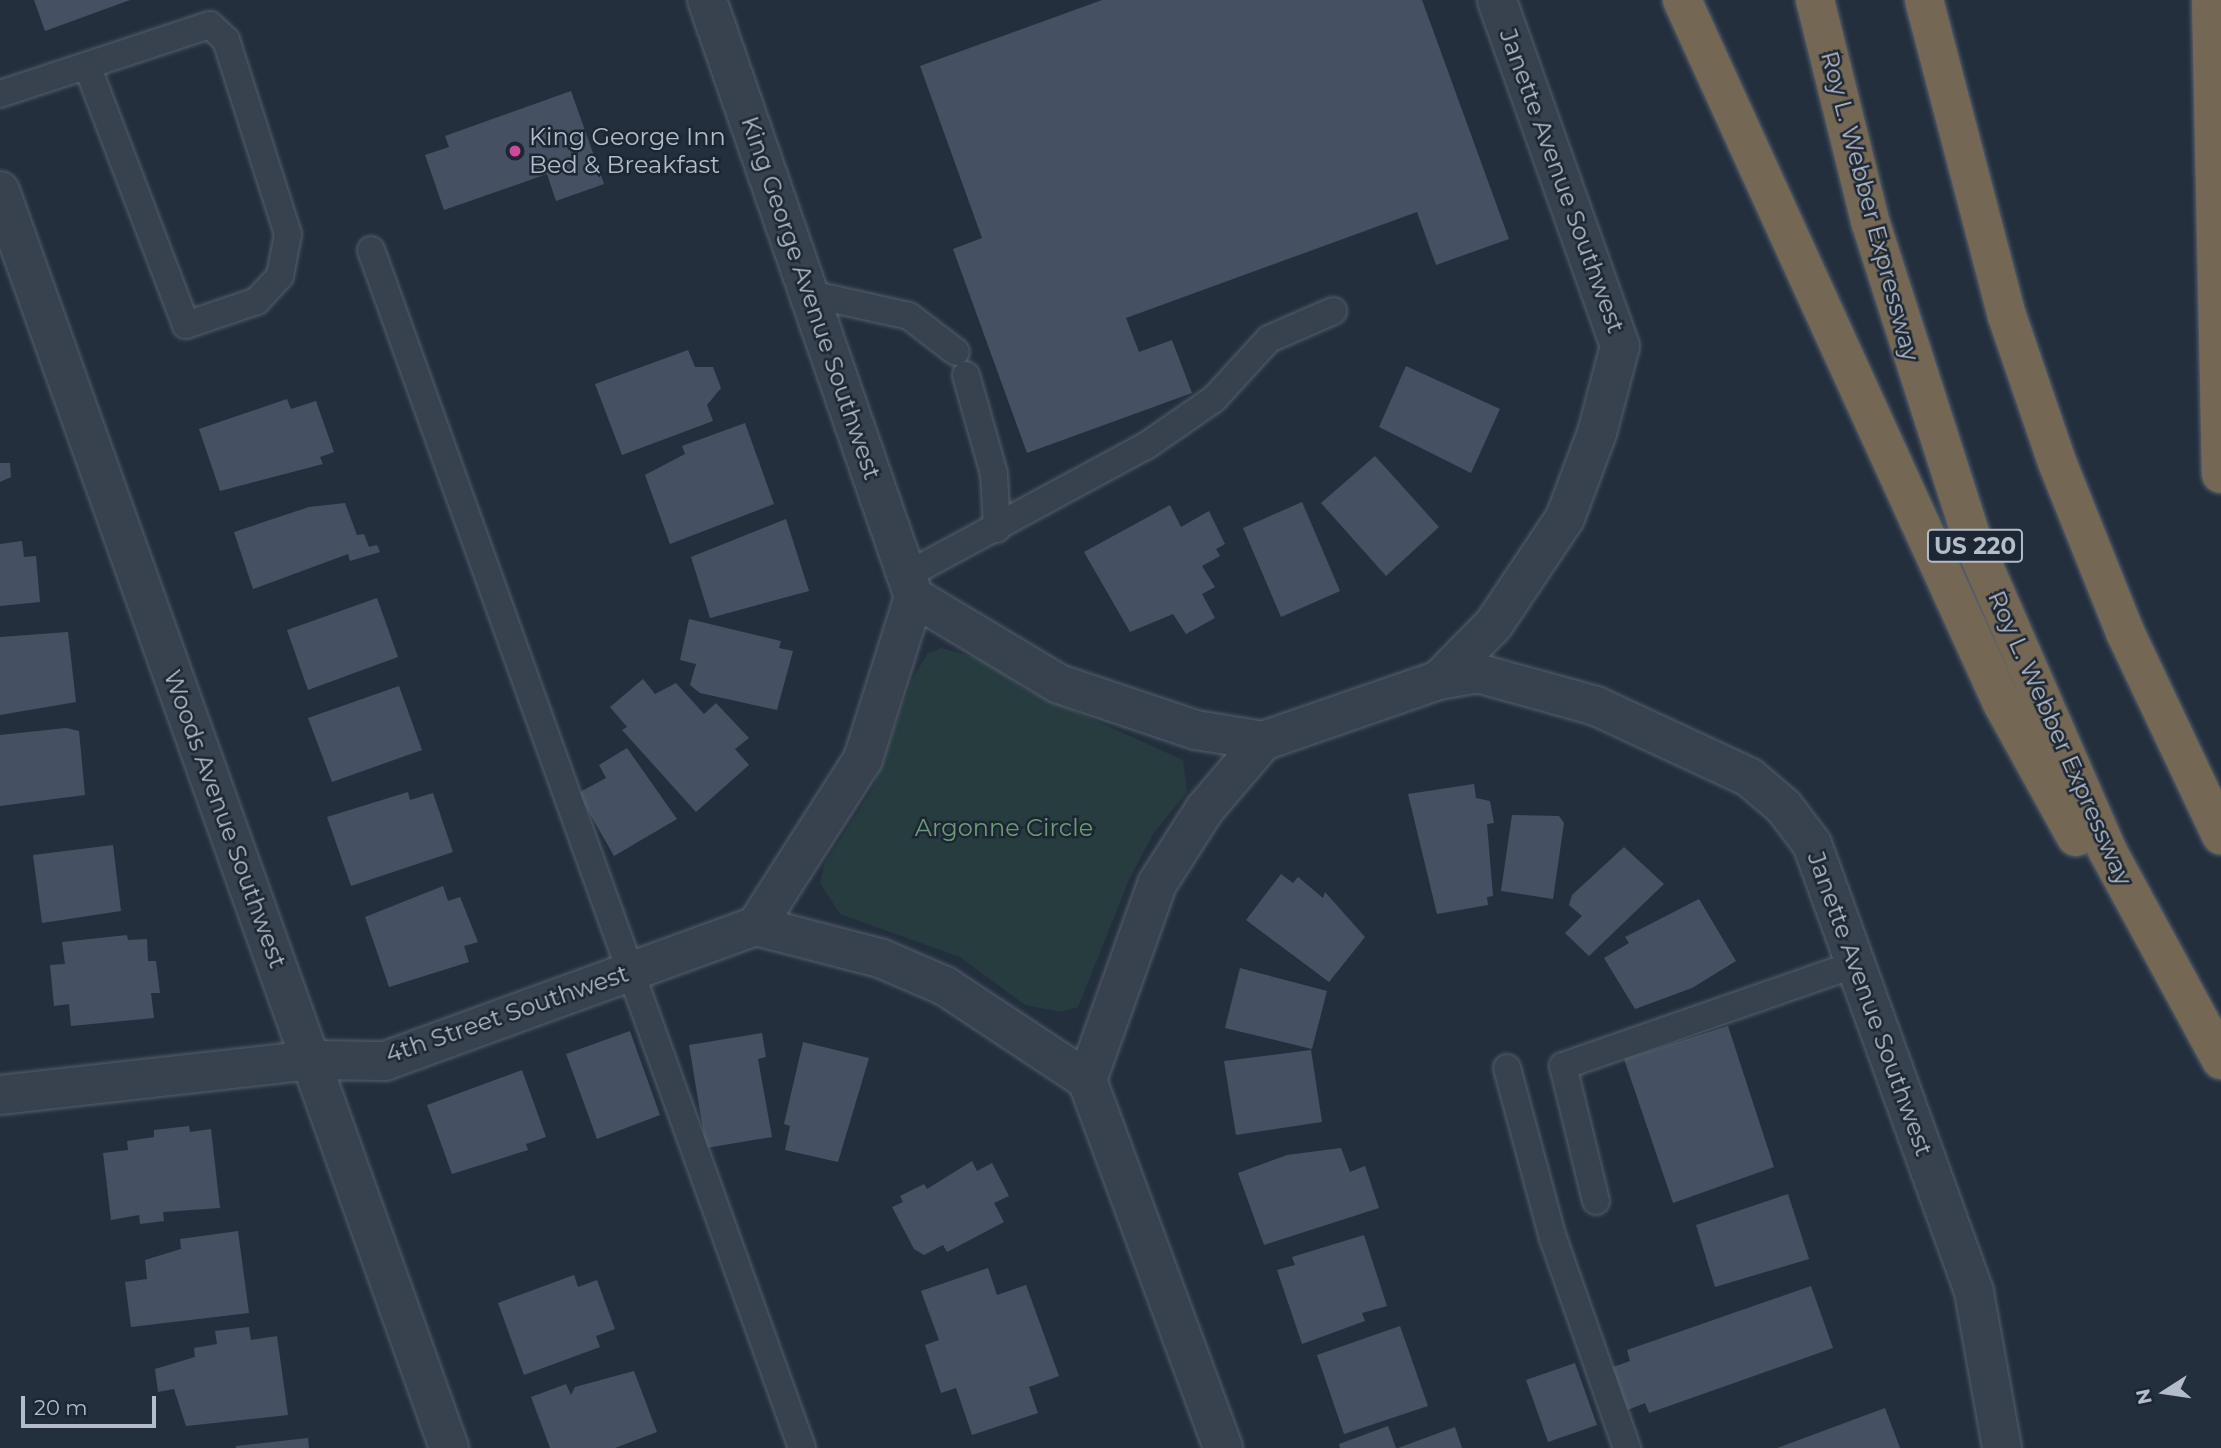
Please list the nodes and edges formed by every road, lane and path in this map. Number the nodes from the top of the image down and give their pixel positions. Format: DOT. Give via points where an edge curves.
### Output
graph roads {
  1 [pos="707,0"];
  2 [pos="1497,0"];
  3 [pos="1682,0"];
  4 [pos="1815,0"];
  5 [pos="1924,0"];
  6 [pos="2211,0"];
  7 [pos="87,66"];
  8 [pos="0,94"];
  9 [pos="0,191"];
  10 [pos="371,250"];
  11 [pos="810,294"];
  12 [pos="1333,311"];
  13 [pos="2221,474"];
  14 [pos="997,529"];
  15 [pos="911,586"];
  16 [pos="1439,680"];
  17 [pos="1263,741"];
  18 [pos="2221,835"];
  19 [pos="756,926"];
  20 [pos="1856,964"];
  21 [pos="632,970"];
  22 [pos="2185,1000"];
  23 [pos="2221,1059"];
  24 [pos="311,1060"];
  25 [pos="1507,1068"];
  26 [pos="1087,1080"];
  27 [pos="0,1095"];
  28 [pos="1595,1201"];
  29 [pos="449,1448"];
  30 [pos="802,1448"];
  31 [pos="1223,1448"];
  32 [pos="1627,1448"];
  33 [pos="2003,1448"];
  1 -- 11 [label="street, King George Avenue Southwest"];
  2 -- 16 [label="street, Janette Avenue Southwest" via="1620,346 1597,433 1565,518 1494,624"];
  3 -- 22 [label="highway" via="2002,703 2075,836"];
  4 -- 22 [label="highway, Roy L. Webber Expressway / US 220" via="1870,221 1972,539 2107,850"];
  5 -- 18 [label="highway" via="2007,316 2057,462 2125,632"];
  6 -- 13 [label="highway"];
  7 -- 7 [label="lane" via="209,25 226,40 288,234 280,276 257,301 186,325"];
  7 -- 8 [label="lane"];
  9 -- 24 [label="street, Woods Avenue Southwest"];
  10 -- 21 [label="lane"];
  11 -- 14 [label="lane" via="909,316 961,364 994,474"];
  11 -- 15 [label="street, King George Avenue Southwest"];
  12 -- 14 [label="lane" via="1269,339 1214,399 1146,446"];
  14 -- 15 [label="lane"];
  15 -- 17 [label="street" via="1059,684 1103,703"];
  15 -- 19 [label="street" via="863,759"];
  16 -- 17 [label="street"];
  16 -- 20 [label="street, Janette Avenue Southwest" via="1507,677 1597,706 1749,777 1784,807 1812,844"];
  17 -- 26 [label="street" via="1205,809 1157,884"];
  19 -- 21 [label="street, 4th Street Southwest"];
  19 -- 26 [label="street" via="880,958 945,986"];
  20 -- 28 [label="lane" via="1563,1066"];
  20 -- 33 [label="street, Janette Avenue Southwest" via="1974,1292"];
  21 -- 24 [label="street, 4th Street Southwest" via="386,1061"];
  21 -- 30 [label="lane"];
  22 -- 23 [label="highway, Roy L. Webber Expressway / US 220"];
  24 -- 27 [label="street, 4th Street Southwest"];
  24 -- 29 [label="street, Woods Avenue Southwest"];
  25 -- 32 [label="lane" via="1553,1238"];
  26 -- 31 [label="street"];
}
